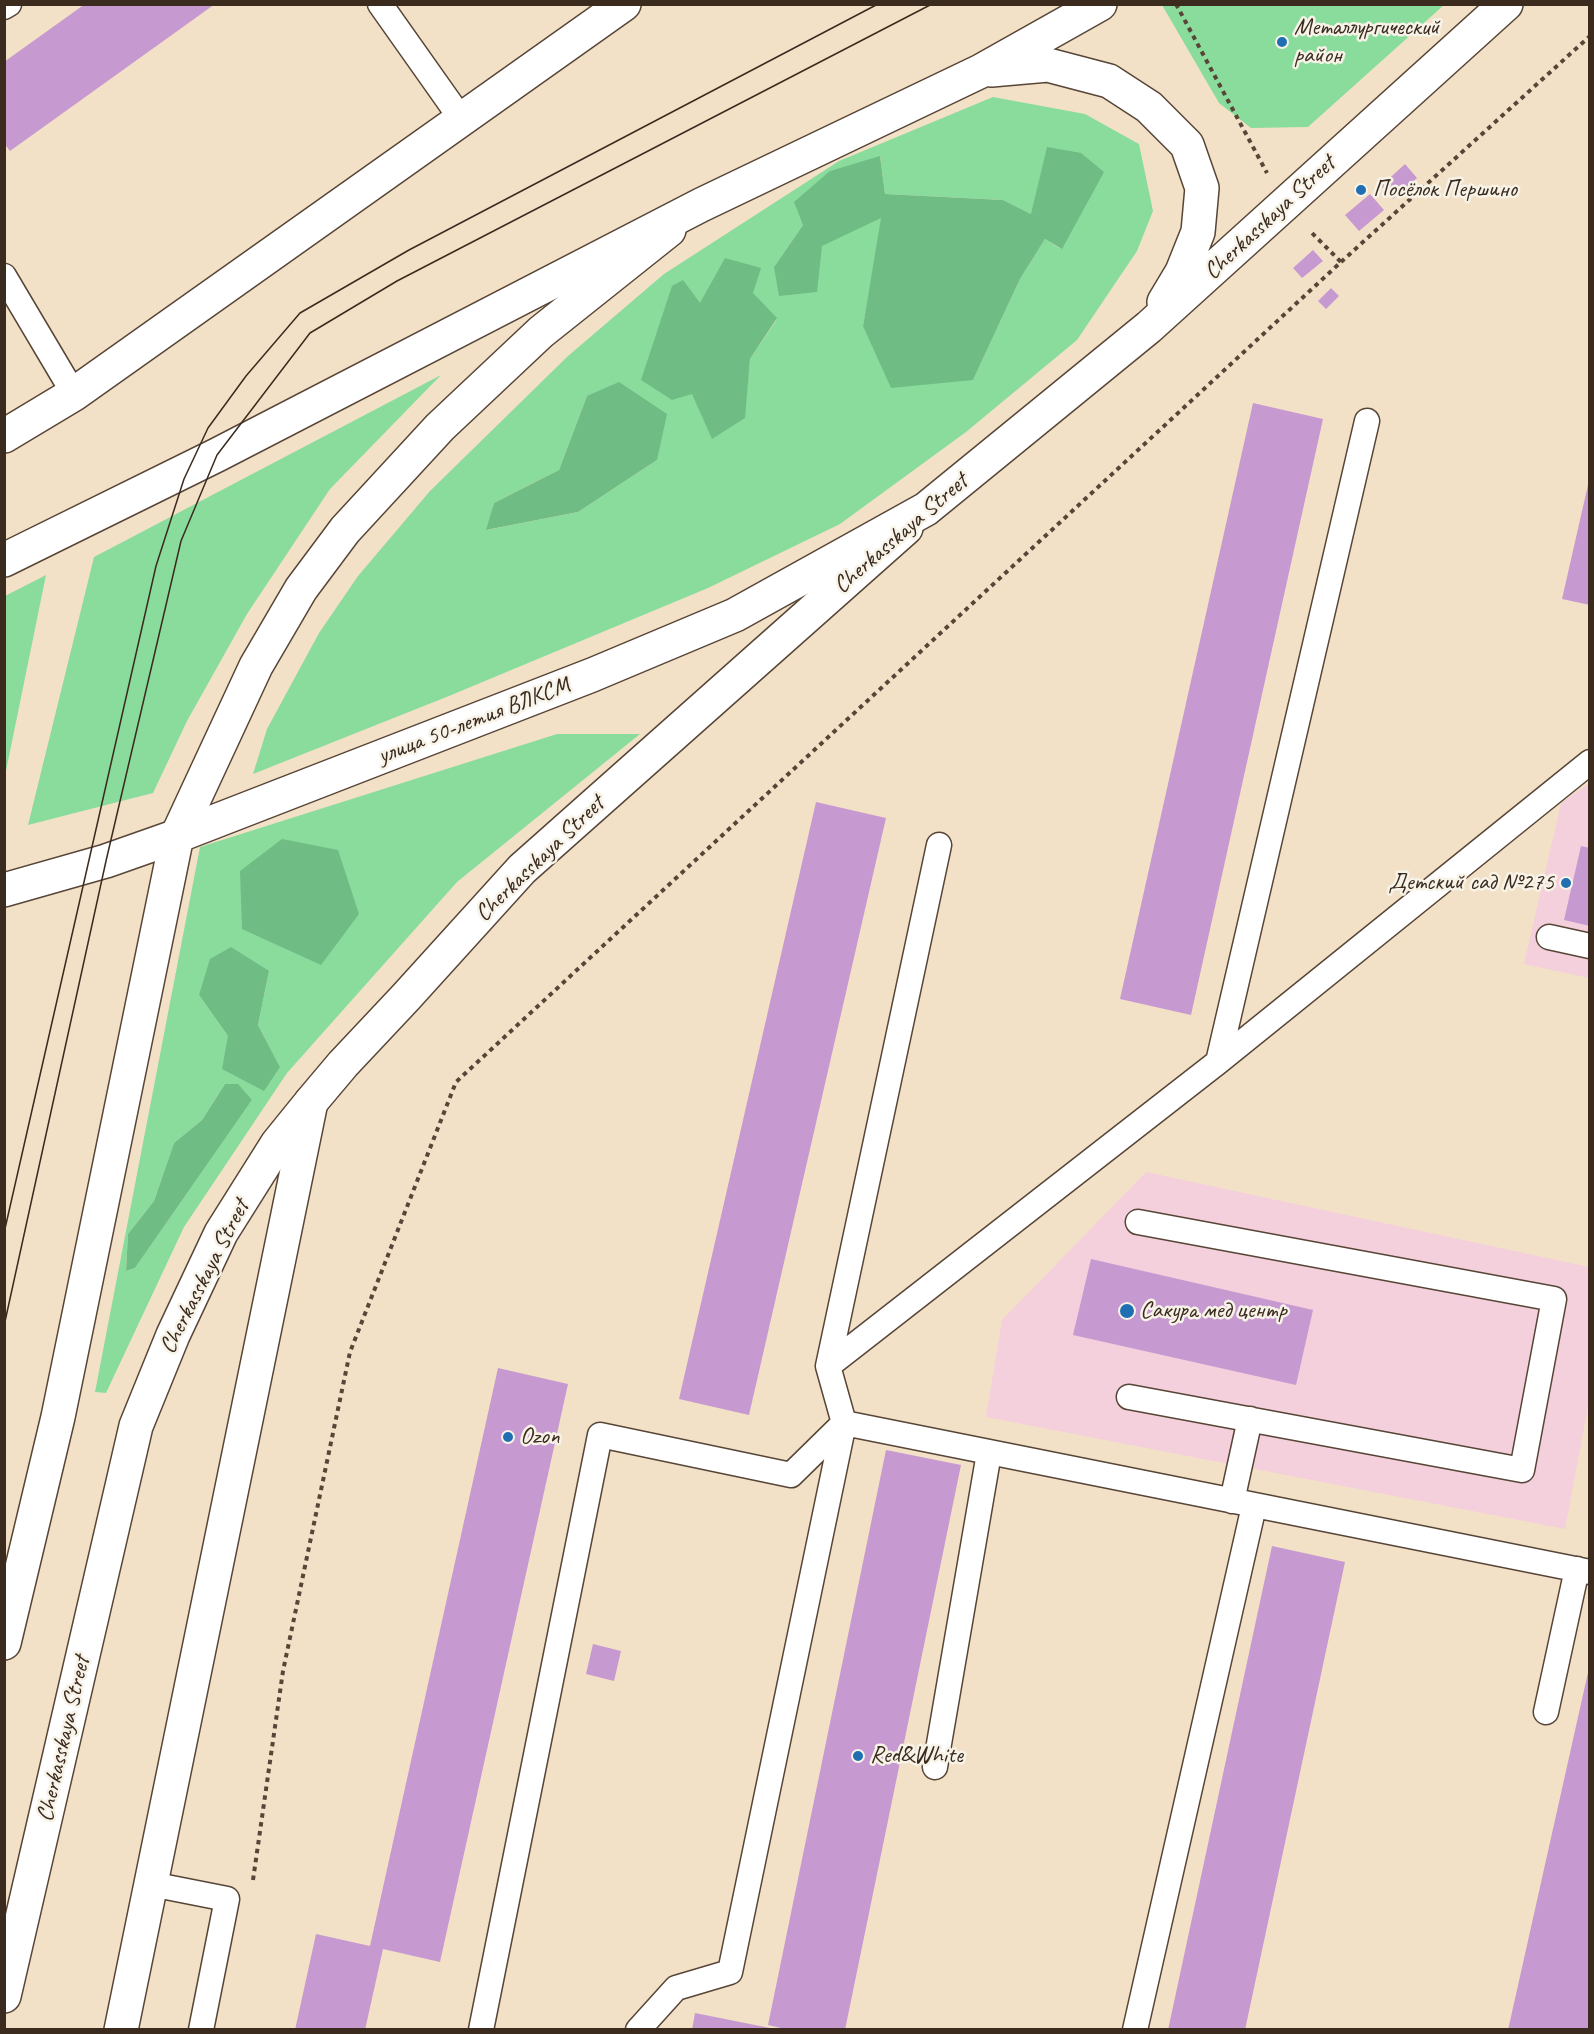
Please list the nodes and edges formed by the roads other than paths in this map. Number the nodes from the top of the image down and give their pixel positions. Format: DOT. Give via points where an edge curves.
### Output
graph roads {
  1 [pos="380,4"];
  2 [pos="624,4"];
  3 [pos="1100,4"];
  4 [pos="1506,4"];
  5 [pos="981,72"];
  6 [pos="462,120"];
  7 [pos="701,205"];
  8 [pos="4,276"];
  9 [pos="1149,327"];
  10 [pos="74,394"];
  11 [pos="1367,421"];
  12 [pos="4,436"];
  13 [pos="926,509"];
  14 [pos="4,560"];
  15 [pos="1590,762"];
  16 [pos="177,836"];
  17 [pos="939,845"];
  18 [pos="4,890"];
  19 [pos="1549,937"];
  20 [pos="1590,946"];
  21 [pos="1218,1062"];
  22 [pos="311,1102"];
  23 [pos="1138,1222"];
  24 [pos="828,1366"];
  25 [pos="1129,1397"];
  26 [pos="1250,1419"];
  27 [pos="844,1424"];
  28 [pos="989,1453"];
  29 [pos="1243,1503"];
  30 [pos="1583,1571"];
  31 [pos="4,1643"];
  32 [pos="1546,1712"];
  33 [pos="935,1767"];
  34 [pos="151,1884"];
  35 [pos="4,1996"];
  36 [pos="121,2030"];
  37 [pos="201,2030"];
  38 [pos="481,2030"];
  39 [pos="638,2030"];
  40 [pos="1135,2030"];
  1 -- 6 [label="lane"];
  2 -- 6 [label="main road"];
  3 -- 5 [label="main road"];
  4 -- 9 [label="main road, Cherkasskaya Street"];
  5 -- 7 [label="main road"];
  5 -- 9 [label="main road" via="1048,65 1109,81 1149,106 1187,145 1202,188 1198,232 1182,272"];
  6 -- 10 [label="main road"];
  7 -- 14 [label="main road" via="217,455"];
  7 -- 16 [label="main road" via="541,332 440,427 345,530 301,590 256,666"];
  8 -- 10 [label="lane"];
  9 -- 13 [label="main road, Cherkasskaya Street"];
  10 -- 12 [label="main road"];
  11 -- 21 [label="lane"];
  13 -- 16 [label="main road, улица 50-летия ВЛКСМ" via="735,615 592,675"];
  13 -- 22 [label="main road, Cherkasskaya Street" via="522,869"];
  15 -- 21 [label="lane"];
  16 -- 18 [label="main road, улица 50-летия ВЛКСМ"];
  16 -- 31 [label="main road" via="58,1417"];
  17 -- 24 [label="lane"];
  19 -- 20 [label="lane"];
  21 -- 24 [label="lane"];
  22 -- 34 [label="main road"];
  22 -- 35 [label="main road, Cherkasskaya Street" via="277,1144 221,1233 135,1426"];
  23 -- 26 [label="lane" via="1554,1299 1522,1470"];
  24 -- 27 [label="lane"];
  25 -- 26 [label="lane"];
  26 -- 29 [label="lane"];
  27 -- 28 [label="lane"];
  27 -- 38 [label="lane" via="791,1474 600,1435"];
  27 -- 39 [label="lane" via="730,1972 676,1988"];
  28 -- 29 [label="lane"];
  28 -- 33 [label="lane"];
  29 -- 30 [label="lane"];
  29 -- 40 [label="lane"];
  30 -- 32 [label="lane"];
  34 -- 36 [label="main road"];
  34 -- 37 [label="lane" via="227,1899"];
}
